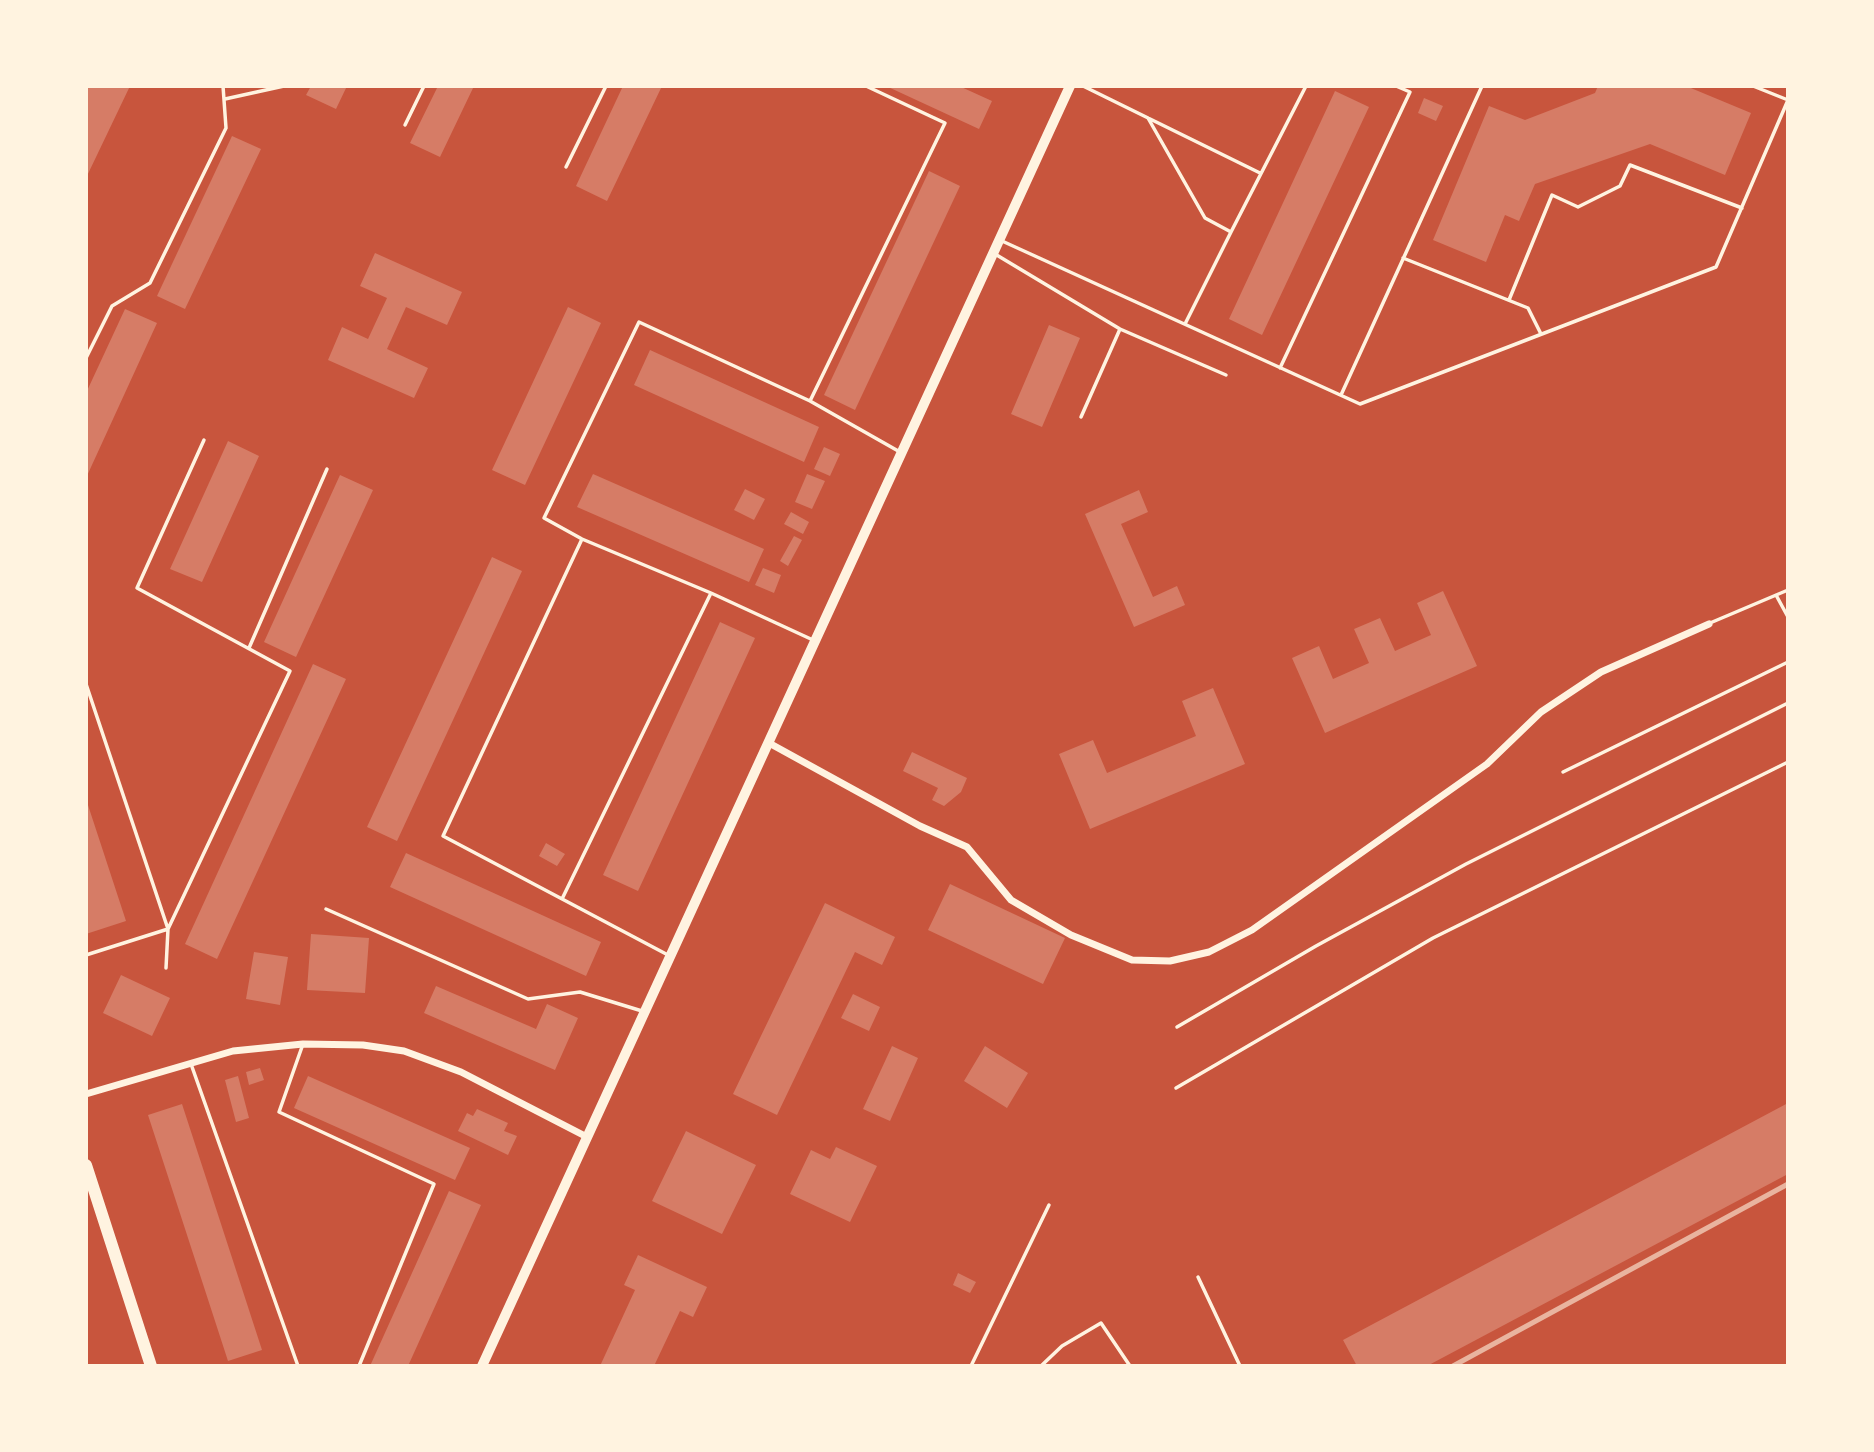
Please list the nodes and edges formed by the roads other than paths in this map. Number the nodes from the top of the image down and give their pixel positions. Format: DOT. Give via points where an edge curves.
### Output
graph roads {
  1 [pos="223,86"];
  2 [pos="284,86"];
  3 [pos="424,86"];
  4 [pos="606,86"];
  5 [pos="866,86"];
  6 [pos="1070,86"];
  7 [pos="1083,86"];
  8 [pos="1307,86"];
  9 [pos="1396,86"];
  10 [pos="1482,86"];
  11 [pos="1754,86"];
  12 [pos="224,99"];
  13 [pos="1147,118"];
  14 [pos="405,125"];
  15 [pos="566,167"];
  16 [pos="1261,174"];
  17 [pos="1742,208"];
  18 [pos="1231,232"];
  19 [pos="1000,240"];
  20 [pos="993,253"];
  21 [pos="1404,258"];
  22 [pos="1509,300"];
  23 [pos="1185,324"];
  24 [pos="1120,329"];
  25 [pos="1541,334"];
  26 [pos="86,358"];
  27 [pos="1280,368"];
  28 [pos="1226,375"];
  29 [pos="1341,396"];
  30 [pos="810,401"];
  31 [pos="1081,417"];
  32 [pos="204,440"];
  33 [pos="901,452"];
  34 [pos="327,469"];
  35 [pos="582,539"];
  36 [pos="1788,590"];
  37 [pos="711,593"];
  38 [pos="1776,595"];
  39 [pos="1788,617"];
  40 [pos="1709,624"];
  41 [pos="814,641"];
  42 [pos="249,649"];
  43 [pos="1788,662"];
  44 [pos="86,684"];
  45 [pos="1788,703"];
  46 [pos="769,743"];
  47 [pos="1788,762"];
  48 [pos="1563,772"];
  49 [pos="562,900"];
  50 [pos="326,909"];
  51 [pos="167,929"];
  52 [pos="86,955"];
  53 [pos="669,955"];
  54 [pos="166,968"];
  55 [pos="644,1011"];
  56 [pos="1177,1027"];
  57 [pos="303,1044"];
  58 [pos="191,1062"];
  59 [pos="1176,1088"];
  60 [pos="86,1094"];
  61 [pos="587,1137"];
  62 [pos="86,1165"];
  63 [pos="1049,1205"];
  64 [pos="1198,1277"];
  65 [pos="151,1366"];
  66 [pos="298,1366"];
  67 [pos="359,1366"];
  68 [pos="482,1366"];
  69 [pos="971,1366"];
  70 [pos="1041,1366"];
  71 [pos="1130,1366"];
  72 [pos="1240,1366"];
  1 -- 12 [label="lane"];
  2 -- 12 [label="lane"];
  3 -- 14 [label="lane"];
  4 -- 15 [label="lane"];
  5 -- 30 [label="lane" via="945,123"];
  6 -- 19 [label="main road"];
  7 -- 13 [label="lane"];
  8 -- 16 [label="lane"];
  9 -- 27 [label="lane" via="1410,92"];
  10 -- 21 [label="lane"];
  11 -- 17 [label="lane" via="1788,100"];
  12 -- 26 [label="lane" via="226,128 150,283 112,306"];
  13 -- 16 [label="lane"];
  13 -- 18 [label="lane" via="1205,218"];
  16 -- 18 [label="lane"];
  17 -- 22 [label="lane" via="1630,165 1620,186 1578,207 1552,195"];
  17 -- 25 [label="lane" via="1716,267"];
  18 -- 23 [label="lane"];
  19 -- 20 [label="main road"];
  19 -- 23 [label="lane"];
  20 -- 24 [label="lane"];
  20 -- 33 [label="main road"];
  21 -- 22 [label="lane"];
  21 -- 29 [label="lane"];
  22 -- 25 [label="lane" via="1528,309"];
  23 -- 27 [label="lane"];
  24 -- 28 [label="lane"];
  24 -- 31 [label="lane"];
  25 -- 29 [label="lane" via="1360,404"];
  27 -- 29 [label="lane"];
  30 -- 33 [label="lane"];
  30 -- 35 [label="lane" via="639,322 544,518"];
  32 -- 42 [label="lane" via="138,588"];
  33 -- 41 [label="main road"];
  34 -- 42 [label="lane"];
  35 -- 37 [label="lane"];
  35 -- 49 [label="lane" via="443,836"];
  36 -- 38 [label="lane"];
  37 -- 41 [label="lane"];
  37 -- 49 [label="lane"];
  38 -- 39 [label="lane"];
  38 -- 40 [label="lane"];
  40 -- 46 [label="street" via="1601,672 1541,712 1487,764 1252,930 1209,952 1170,961 1132,960 1071,935 1011,900 967,847"];
  41 -- 46 [label="main road"];
  42 -- 51 [label="lane" via="290,671"];
  43 -- 48 [label="lane"];
  44 -- 51 [label="lane"];
  45 -- 56 [label="lane" via="1466,864"];
  46 -- 53 [label="main road"];
  47 -- 59 [label="lane" via="1433,938"];
  49 -- 53 [label="lane"];
  50 -- 55 [label="lane" via="528,999 580,992"];
  51 -- 52 [label="lane"];
  51 -- 54 [label="lane"];
  53 -- 55 [label="main road"];
  55 -- 61 [label="main road"];
  57 -- 58 [label="street" via="233,1051"];
  57 -- 61 [label="street" via="404,1051 461,1072"];
  57 -- 67 [label="lane" via="279,1112 434,1184"];
  58 -- 60 [label="street"];
  58 -- 66 [label="lane"];
  61 -- 68 [label="main road"];
  62 -- 65 [label="main road"];
  63 -- 69 [label="lane"];
  64 -- 72 [label="lane"];
  70 -- 71 [label="lane" via="1062,1346 1101,1323"];
}
